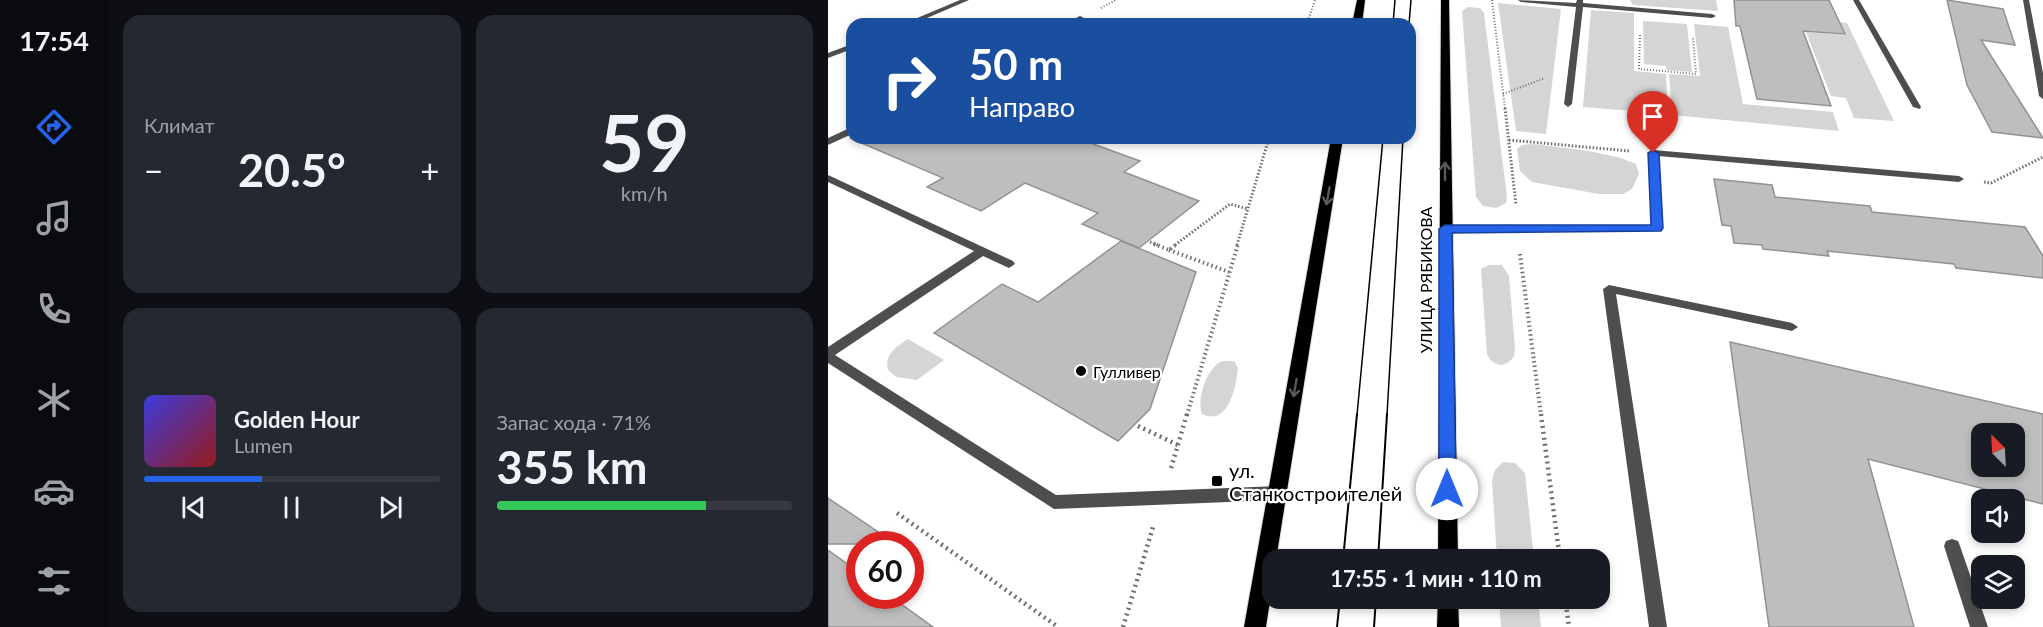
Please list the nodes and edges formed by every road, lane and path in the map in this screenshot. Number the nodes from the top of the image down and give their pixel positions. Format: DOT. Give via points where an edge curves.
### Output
graph roads {
  1 [pos="966,0"];
  2 [pos="1315,0"];
  3 [pos="1360,0"];
  4 [pos="1445,0"];
  5 [pos="1492,0"];
  6 [pos="1521,0"];
  7 [pos="1614,0"];
  8 [pos="1856,0"];
  9 [pos="2026,0"];
  10 [pos="1579,3"];
  11 [pos="1603,7"];
  12 [pos="1640,10"];
  13 [pos="1690,14"];
  14 [pos="1712,16"];
  15 [pos="922,18"];
  16 [pos="1309,18"];
  17 [pos="1357,18"];
  18 [pos="2033,42"];
  19 [pos="2043,43"];
  20 [pos="846,48"];
  21 [pos="828,56"];
  22 [pos="1572,67"];
  23 [pos="1503,94"];
  24 [pos="2043,96"];
  25 [pos="1568,104"];
  26 [pos="1917,107"];
  27 [pos="846,133"];
  28 [pos="1509,140"];
  29 [pos="828,142"];
  30 [pos="1267,144"];
  31 [pos="1336,144"];
  32 [pos="1653,153"];
  33 [pos="2043,157"];
  34 [pos="828,178"];
  35 [pos="1959,179"];
  36 [pos="1248,209"];
  37 [pos="1445,229"];
  38 [pos="1518,229"];
  39 [pos="1150,242"];
  40 [pos="1169,250"];
  41 [pos="982,251"];
  42 [pos="1009,264"];
  43 [pos="1229,272"];
  44 [pos="1792,327"];
  45 [pos="828,355"];
  46 [pos="1138,426"];
  47 [pos="1178,445"];
  48 [pos="1277,493"];
  49 [pos="1162,498"];
  50 [pos="897,513"];
  51 [pos="1952,546"];
  52 [pos="1448,549"];
  53 [pos="1559,549"];
  54 [pos="1448,609"];
  55 [pos="1567,609"];
  56 [pos="1058,627"];
  57 [pos="1123,627"];
  58 [pos="1255,627"];
  59 [pos="1448,627"];
  60 [pos="1569,627"];
  61 [pos="1658,627"];
  62 [pos="1978,627"];
  1 -- 15 [label="lane"];
  2 -- 16 [label="path"];
  3 -- 17 [label="main road"];
  37 -- 4 [label="main road, УЛИЦА РЯБИКОВА, one-way"];
  5 -- 23 [label="path"];
  6 -- 10 [label="lane"];
  7 -- 11 [label="lane"];
  8 -- 26 [label="lane"];
  9 -- 18 [label="lane"];
  10 -- 11 [label="lane"];
  10 -- 22 [label="lane"];
  11 -- 12 [label="lane"];
  12 -- 13 [label="lane"];
  12 -- 13 [label="path" via="1639,69 1696,74"];
  13 -- 14 [label="lane"];
  18 -- 19 [label="lane"];
  18 -- 24 [label="lane"];
  20 -- 21 [label="lane"];
  22 -- 23 [label="path"];
  22 -- 25 [label="lane"];
  23 -- 28 [label="path"];
  27 -- 29 [label="lane"];
  28 -- 32 [label="path"];
  28 -- 38 [label="path"];
  30 -- 36 [label="path"];
  31 -- 48 [label="main road, one-way"];
  32 -- 35 [label="lane"];
  32 -- 38 [label="lane" via="1657,228"];
  33 -- 35 [label="path" via="1991,183"];
  34 -- 41 [label="lane"];
  36 -- 40 [label="path" via="1230,204"];
  36 -- 43 [label="path"];
  37 -- 38 [label="lane"];
  37 -- 52 [label="main road, УЛИЦА РЯБИКОВА"];
  38 -- 53 [label="path"];
  39 -- 40 [label="path"];
  40 -- 43 [label="path"];
  41 -- 42 [label="lane"];
  41 -- 45 [label="lane"];
  43 -- 47 [label="path"];
  44 -- 61 [label="lane" via="1609,289"];
  45 -- 49 [label="lane" via="1054,502"];
  46 -- 47 [label="path"];
  47 -- 49 [label="path"];
  48 -- 49 [label="lane"];
  48 -- 58 [label="main road"];
  49 -- 57 [label="path"];
  50 -- 56 [label="path"];
  51 -- 62 [label="lane"];
  54 -- 59 [label="main road"];
  55 -- 60 [label="path"];
}
